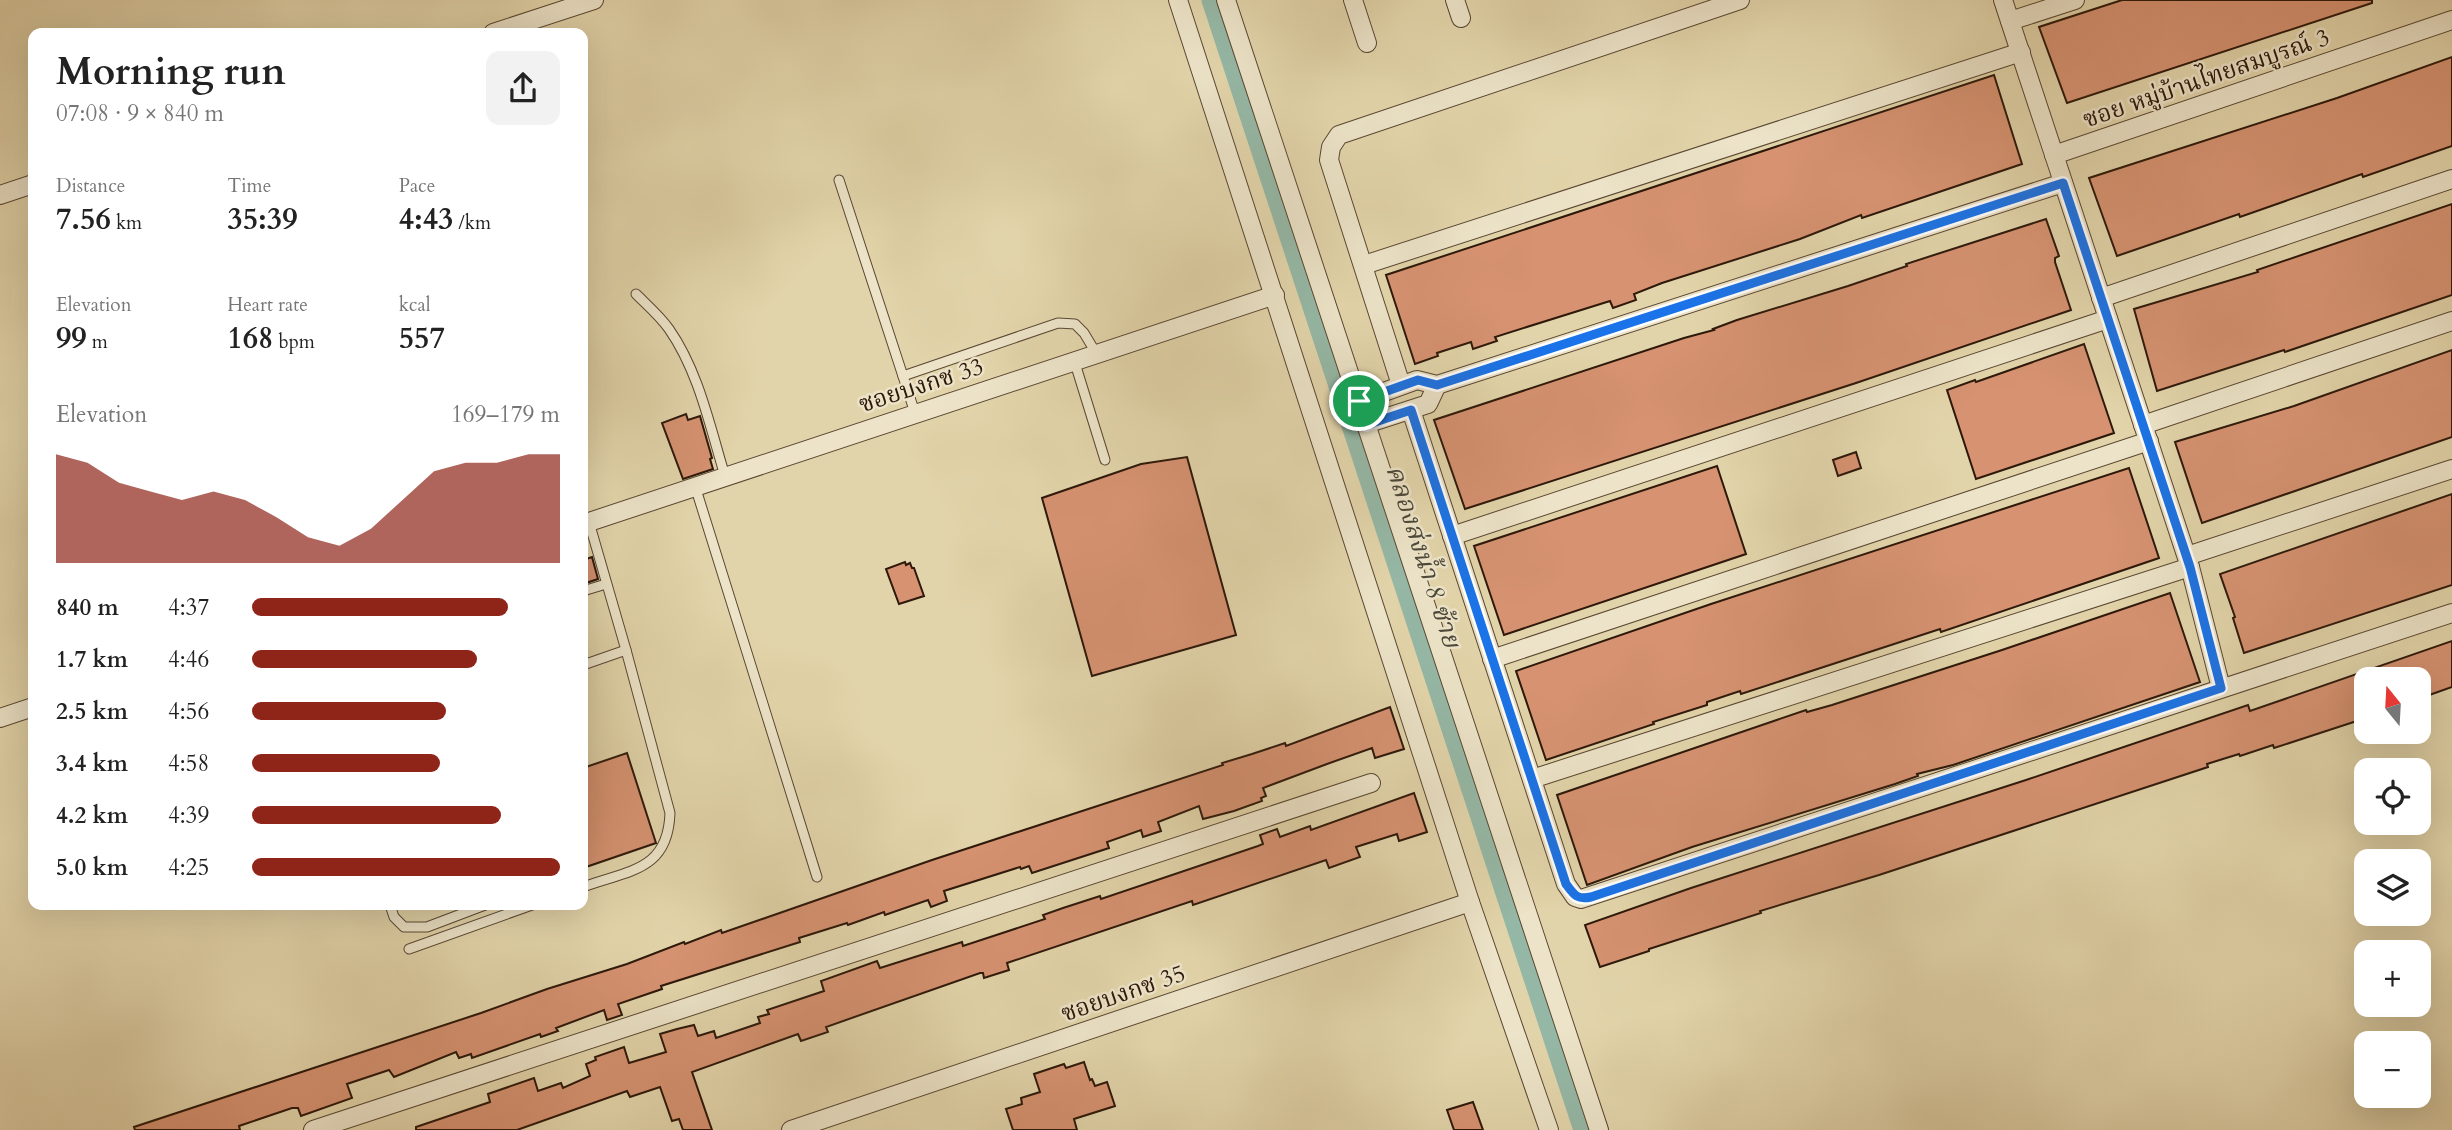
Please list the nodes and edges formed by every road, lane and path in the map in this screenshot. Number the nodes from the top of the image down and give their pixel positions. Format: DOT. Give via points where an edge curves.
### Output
graph roads {
  1 [pos="594,0"];
  2 [pos="1178,0"];
  3 [pos="1226,0"];
  4 [pos="1353,0"];
  5 [pos="1455,0"];
  6 [pos="1740,0"];
  7 [pos="2003,0"];
  8 [pos="2075,0"];
  9 [pos="1461,18"];
  10 [pos="2452,20"];
  11 [pos="2010,21"];
  12 [pos="508,28"];
  13 [pos="1367,43"];
  14 [pos="2021,52"];
  15 [pos="2054,155"];
  16 [pos="2452,179"];
  17 [pos="839,180"];
  18 [pos="2063,183"];
  19 [pos="28,186"];
  20 [pos="0,195"];
  21 [pos="1364,265"];
  22 [pos="636,294"];
  23 [pos="1275,295"];
  24 [pos="2101,298"];
  25 [pos="2108,319"];
  26 [pos="2452,321"];
  27 [pos="1096,353"];
  28 [pos="1074,360"];
  29 [pos="903,376"];
  30 [pos="1437,385"];
  31 [pos="1401,386"];
  32 [pos="1359,401"];
  33 [pos="1411,410"];
  34 [pos="915,413"];
  35 [pos="1366,425"];
  36 [pos="2146,433"];
  37 [pos="1105,460"];
  38 [pos="2452,468"];
  39 [pos="725,476"];
  40 [pos="695,486"];
  41 [pos="588,522"];
  42 [pos="588,529"];
  43 [pos="1452,536"];
  44 [pos="2188,561"];
  45 [pos="606,584"];
  46 [pos="588,590"];
  47 [pos="2452,613"];
  48 [pos="626,650"];
  49 [pos="1492,659"];
  50 [pos="588,663"];
  51 [pos="2221,688"];
  52 [pos="28,709"];
  53 [pos="0,718"];
  54 [pos="1532,779"];
  55 [pos="1371,783"];
  56 [pos="817,877"];
  57 [pos="588,885"];
  58 [pos="1470,902"];
  59 [pos="392,910"];
  60 [pos="472,910"];
  61 [pos="518,910"];
  62 [pos="409,949"];
  63 [pos="313,1130"];
  64 [pos="791,1130"];
  65 [pos="1549,1130"];
  66 [pos="1599,1130"];
  1 -- 12 [label="street"];
  2 -- 23 [label="street"];
  3 -- 32 [label="street"];
  4 -- 13 [label="street"];
  5 -- 9 [label="street"];
  6 -- 21 [label="street" via="1339,135 1329,160"];
  7 -- 11 [label="street"];
  8 -- 11 [label="street"];
  10 -- 15 [label="street, ซอย หมู่บ้านไทยสมบูรณ์ 3"];
  11 -- 14 [label="street"];
  14 -- 15 [label="street"];
  14 -- 21 [label="street"];
  15 -- 18 [label="street"];
  16 -- 24 [label="street"];
  17 -- 29 [label="lane"];
  18 -- 24 [label="street"];
  18 -- 30 [label="street"];
  19 -- 20 [label="street"];
  21 -- 31 [label="street"];
  22 -- 39 [label="lane" via="679,345 704,404"];
  23 -- 27 [label="street, ซอยบงกช 33"];
  23 -- 58 [label="street"];
  24 -- 25 [label="street"];
  25 -- 36 [label="street"];
  25 -- 43 [label="street"];
  26 -- 36 [label="street"];
  27 -- 28 [label="street, ซอยบงกช 33"];
  27 -- 29 [label="lane" via="1075,324 1058,323"];
  28 -- 34 [label="street, ซอยบงกช 33"];
  28 -- 37 [label="lane"];
  29 -- 34 [label="lane"];
  30 -- 31 [label="street" via="1418,380"];
  30 -- 33 [label="street" via="1428,404"];
  31 -- 32 [label="street"];
  32 -- 35 [label="street"];
  33 -- 35 [label="street"];
  33 -- 43 [label="street"];
  34 -- 39 [label="street, ซอยบงกช 33"];
  35 -- 66 [label="street"];
  36 -- 44 [label="street"];
  36 -- 49 [label="street"];
  38 -- 44 [label="street"];
  39 -- 40 [label="street, ซอยบงกช 33"];
  40 -- 41 [label="street, ซอยบงกช 33"];
  40 -- 56 [label="lane"];
  42 -- 45 [label="lane"];
  43 -- 49 [label="street"];
  44 -- 51 [label="street"];
  44 -- 54 [label="street"];
  45 -- 46 [label="lane"];
  45 -- 48 [label="lane"];
  47 -- 51 [label="street"];
  48 -- 50 [label="lane"];
  48 -- 57 [label="lane" via="670,813 669,833 650,862"];
  49 -- 54 [label="street"];
  51 -- 54 [label="street" via="1581,899 1566,884"];
  52 -- 53 [label="street"];
  55 -- 63 [label="street"];
  58 -- 64 [label="street, ซอยบงกช 35"];
  58 -- 65 [label="street"];
  59 -- 60 [label="lane" via="404,927 428,927"];
  61 -- 62 [label="lane"];
}
